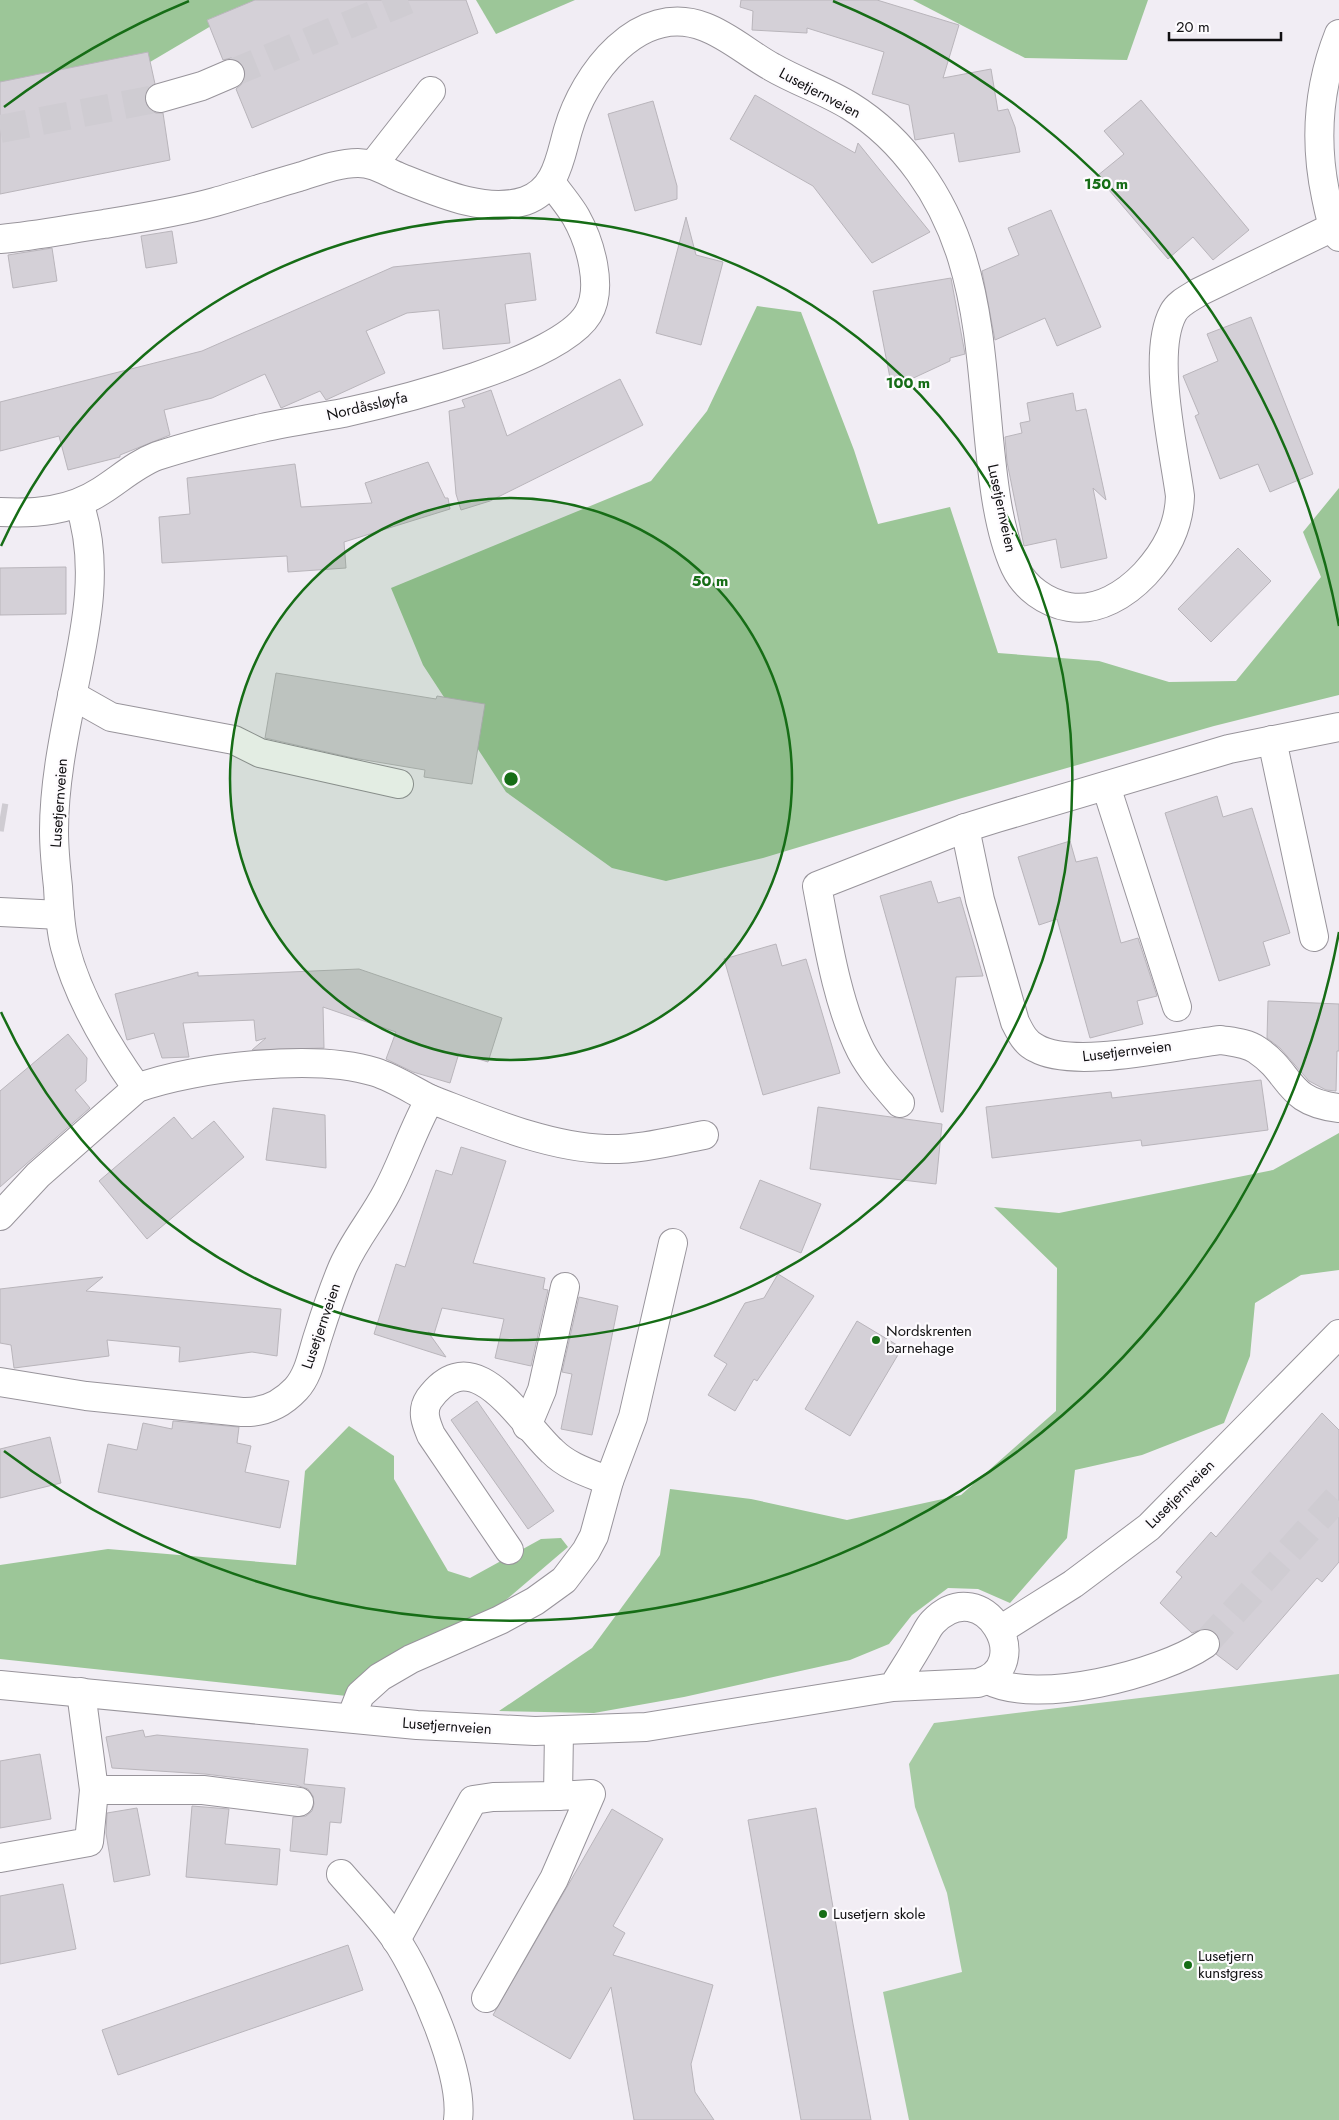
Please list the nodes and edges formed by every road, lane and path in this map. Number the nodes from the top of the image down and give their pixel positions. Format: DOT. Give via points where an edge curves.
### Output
graph roads {
  1 [pos="1339,34"];
  2 [pos="230,74"];
  3 [pos="431,91"];
  4 [pos="160,98"];
  5 [pos="373,165"];
  6 [pos="551,182"];
  7 [pos="1336,232"];
  8 [pos="0,239"];
  9 [pos="79,503"];
  10 [pos="0,512"];
  11 [pos="72,695"];
  12 [pos="1339,727"];
  13 [pos="1272,740"];
  14 [pos="399,784"];
  15 [pos="1106,786"];
  16 [pos="964,828"];
  17 [pos="0,912"];
  18 [pos="60,915"];
  19 [pos="1314,937"];
  20 [pos="1177,1007"];
  21 [pos="137,1088"];
  22 [pos="430,1099"];
  23 [pos="900,1103"];
  24 [pos="1339,1108"];
  25 [pos="704,1135"];
  26 [pos="0,1216"];
  27 [pos="673,1243"];
  28 [pos="565,1287"];
  29 [pos="1339,1334"];
  30 [pos="0,1382"];
  31 [pos="527,1426"];
  32 [pos="609,1481"];
  33 [pos="509,1550"];
  34 [pos="1000,1630"];
  35 [pos="1205,1644"];
  36 [pos="988,1680"];
  37 [pos="0,1685"];
  38 [pos="892,1687"];
  39 [pos="81,1692"];
  40 [pos="351,1718"];
  41 [pos="559,1731"];
  42 [pos="94,1790"];
  43 [pos="558,1796"];
  44 [pos="299,1802"];
  45 [pos="0,1858"];
  46 [pos="341,1874"];
  47 [pos="396,1940"];
  48 [pos="486,1998"];
  49 [pos="458,2120"];
  1 -- 7 [label="street, Lusetjernveien" via="1328,66 1318,124 1319,158"];
  2 -- 4 [label="street"];
  3 -- 5 [label="street"];
  5 -- 6 [label="street" via="424,186 490,204 523,202 536,196"];
  5 -- 8 [label="street" via="337,166 178,211"];
  6 -- 7 [label="street, Lusetjernveien" via="575,108 596,73 628,38 676,21 704,26 772,67 852,107 881,130 903,152 939,200 952,227 971,290 995,488 1016,567 1038,595 1057,605 1081,609 1100,605 1122,594 1142,577 1172,536 1179,516 1180,496 1163,372 1164,349 1173,313 1199,292"];
  6 -- 9 [label="street, Nordåssløyfa" via="576,217 595,280 590,312 581,326 567,337 493,372 363,408 264,428 156,457"];
  9 -- 10 [label="street, Nordåssløyfa" via="43,511"];
  9 -- 11 [label="street, Lusetjernveien" via="87,525 91,555 84,639"];
  11 -- 14 [label="street" via="111,717 234,740 260,753"];
  11 -- 18 [label="street, Lusetjernveien" via="58,776 54,831"];
  12 -- 13 [label="street"];
  13 -- 15 [label="street" via="1229,749"];
  13 -- 19 [label="street"];
  15 -- 16 [label="street"];
  15 -- 20 [label="street"];
  16 -- 23 [label="street" via="817,886 835,974 854,1034 867,1061"];
  16 -- 24 [label="street, Lusetjernveien" via="1014,1022 1022,1036 1036,1048 1089,1059 1221,1040 1241,1043 1267,1057 1294,1090 1307,1100"];
  17 -- 18 [label="street"];
  18 -- 21 [label="street, Lusetjernveien" via="65,948 82,992 118,1062"];
  21 -- 22 [label="street" via="174,1077 261,1064 305,1064 375,1072"];
  21 -- 26 [label="street" via="38,1175"];
  22 -- 25 [label="street" via="542,1138 588,1147 636,1147"];
  22 -- 30 [label="street, Lusetjernveien" via="419,1117 393,1180 342,1269 308,1367 297,1388 278,1404 254,1412 242,1412 86,1396"];
  27 -- 32 [label="street" via="633,1417"];
  28 -- 31 [label="street" via="542,1390"];
  29 -- 34 [label="street, Lusetjernveien" via="1149,1527 1073,1584"];
  31 -- 32 [label="street" via="563,1461"];
  31 -- 33 [label="street" via="488,1383 468,1377 452,1380 436,1390 426,1404 424,1419 431,1435"];
  32 -- 40 [label="street" via="594,1536 564,1580 500,1620 392,1669 360,1695"];
  34 -- 36 [label="street" via="1004,1657 996,1674"];
  34 -- 38 [label="street" via="993,1620 970,1607 944,1612 932,1623"];
  35 -- 36 [label="street" via="1161,1665 1073,1687 1017,1690"];
  36 -- 38 [label="street, Lusetjernveien" via="968,1684"];
  37 -- 39 [label="street, Lusetjernveien"];
  38 -- 41 [label="street, Lusetjernveien" via="679,1723"];
  39 -- 40 [label="street, Lusetjernveien"];
  39 -- 42 [label="street"];
  40 -- 41 [label="street, Lusetjernveien" via="466,1728"];
  41 -- 43 [label="street"];
  42 -- 44 [label="street" via="204,1790"];
  42 -- 45 [label="street" via="89,1842"];
  43 -- 47 [label="street" via="473,1800"];
  43 -- 48 [label="street" via="591,1794 554,1879"];
  46 -- 47 [label="street" via="381,1918"];
  47 -- 49 [label="street" via="421,1988 446,2050 455,2081"];
}
